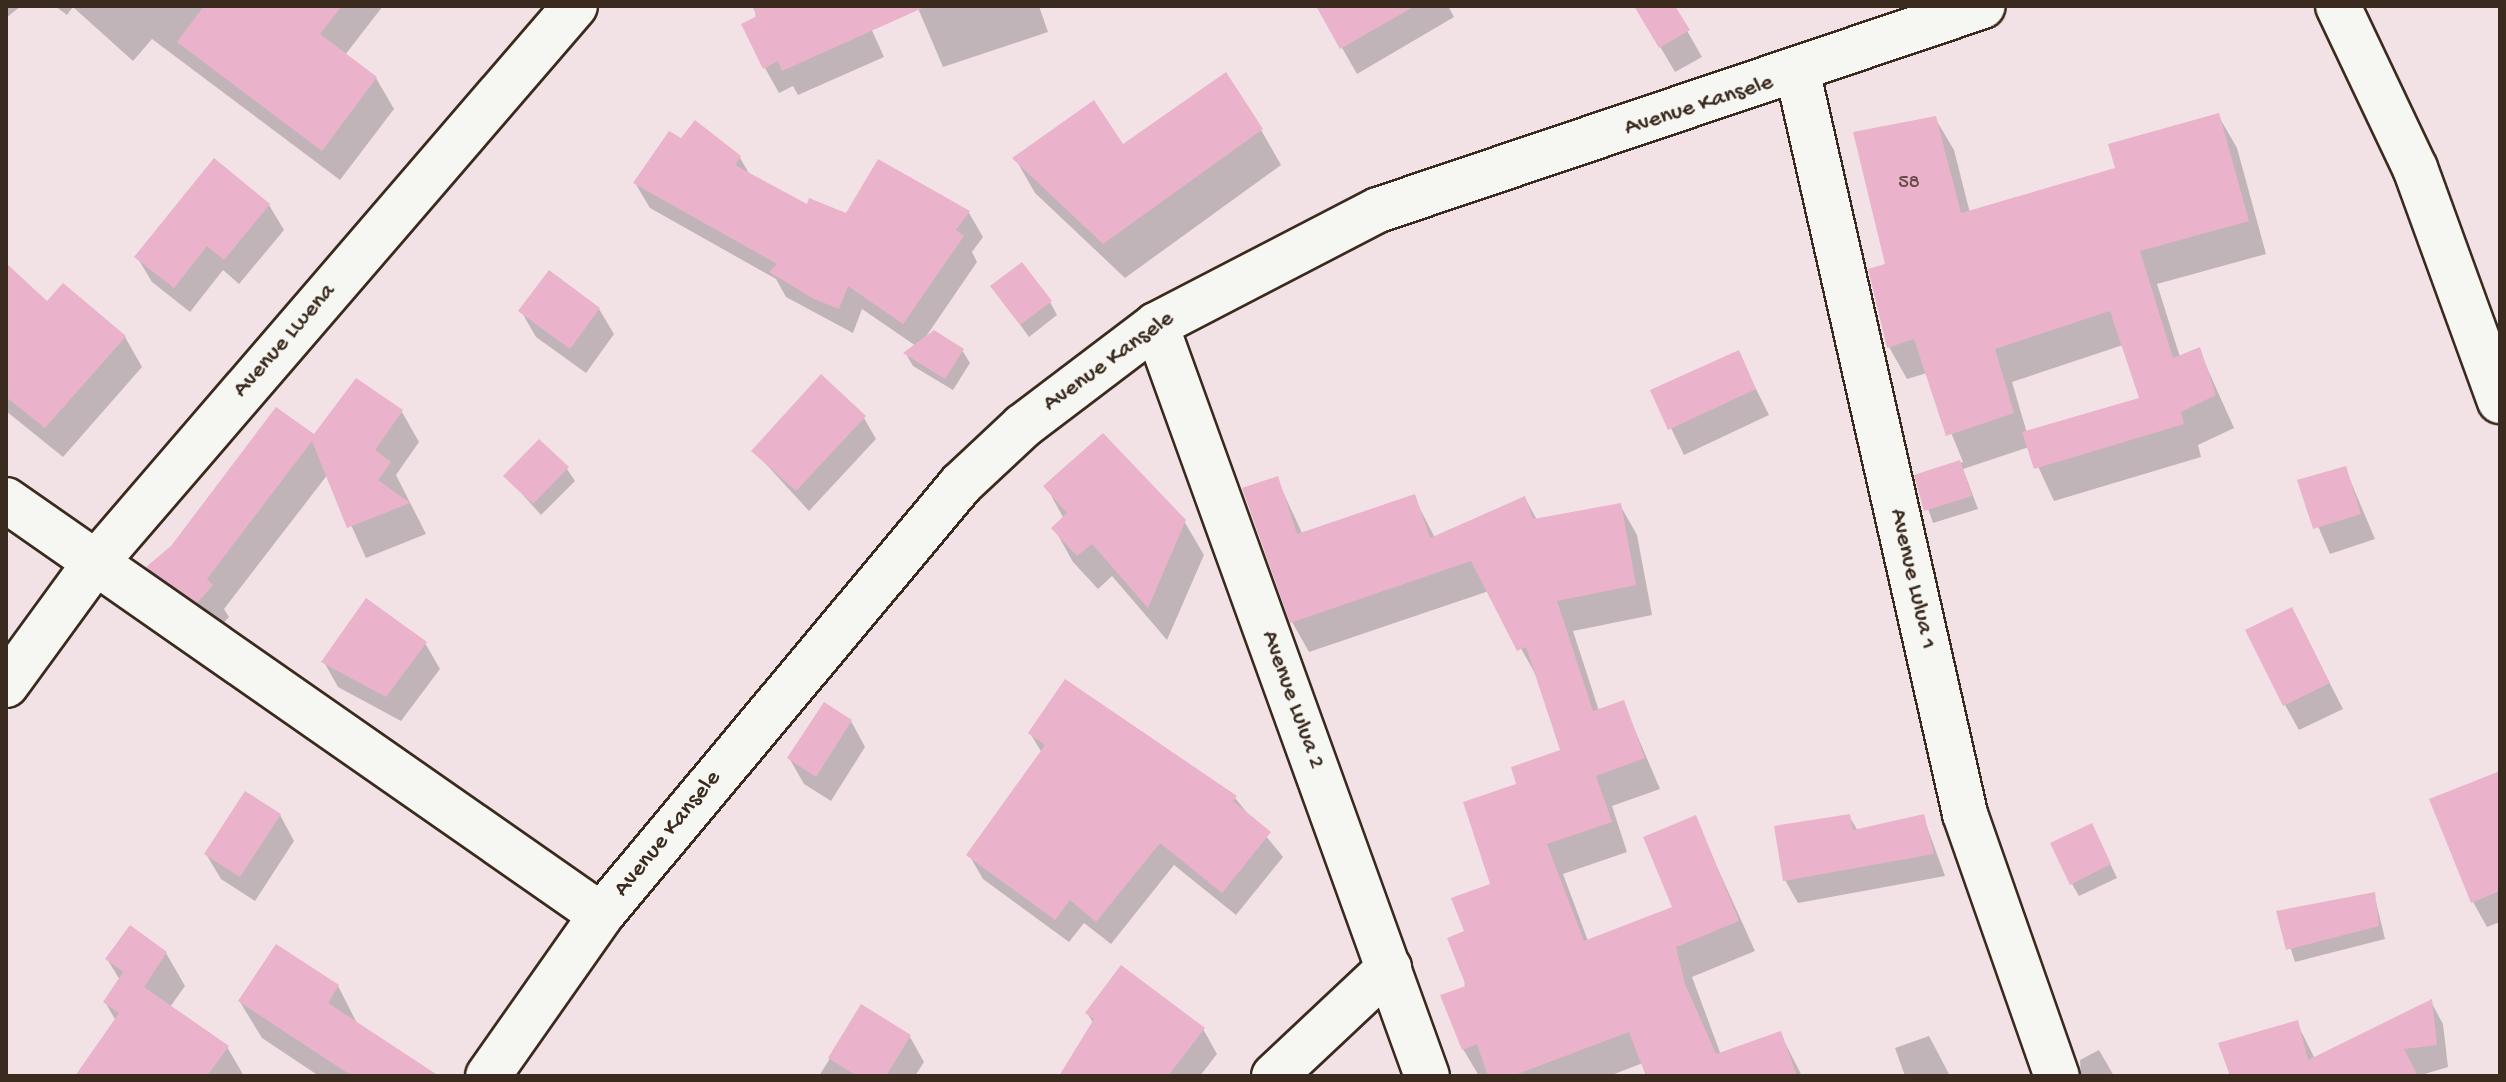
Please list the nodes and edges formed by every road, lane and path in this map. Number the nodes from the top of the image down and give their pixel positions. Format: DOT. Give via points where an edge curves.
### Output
graph roads {
  1 [pos="575,6"];
  2 [pos="1983,6"];
  3 [pos="2338,6"];
  4 [pos="1798,74"];
  5 [pos="1156,325"];
  6 [pos="2500,401"];
  7 [pos="6,500"];
  8 [pos="92,567"];
  9 [pos="6,685"];
  10 [pos="601,915"];
  11 [pos="1389,968"];
  12 [pos="488,1076"];
  13 [pos="1274,1076"];
  14 [pos="1427,1076"];
  15 [pos="2057,1076"];
  1 -- 8 [label="street, Avenue Lwena"];
  2 -- 4 [label="street, Avenue Kansele"];
  3 -- 6 [label="street" via="2415,168"];
  4 -- 5 [label="street, Avenue Kansele" via="1378,210"];
  4 -- 15 [label="street, Avenue Lulua 1" via="1965,814"];
  5 -- 10 [label="street, Avenue Kansele" via="1023,426 961,484"];
  5 -- 11 [label="street, Avenue Lulua 2"];
  7 -- 8 [label="street"];
  8 -- 9 [label="street, Avenue Lwena"];
  8 -- 10 [label="street"];
  10 -- 12 [label="street, Avenue Kansele"];
  11 -- 13 [label="street"];
  11 -- 14 [label="street, Avenue Lulua 2"];
}
